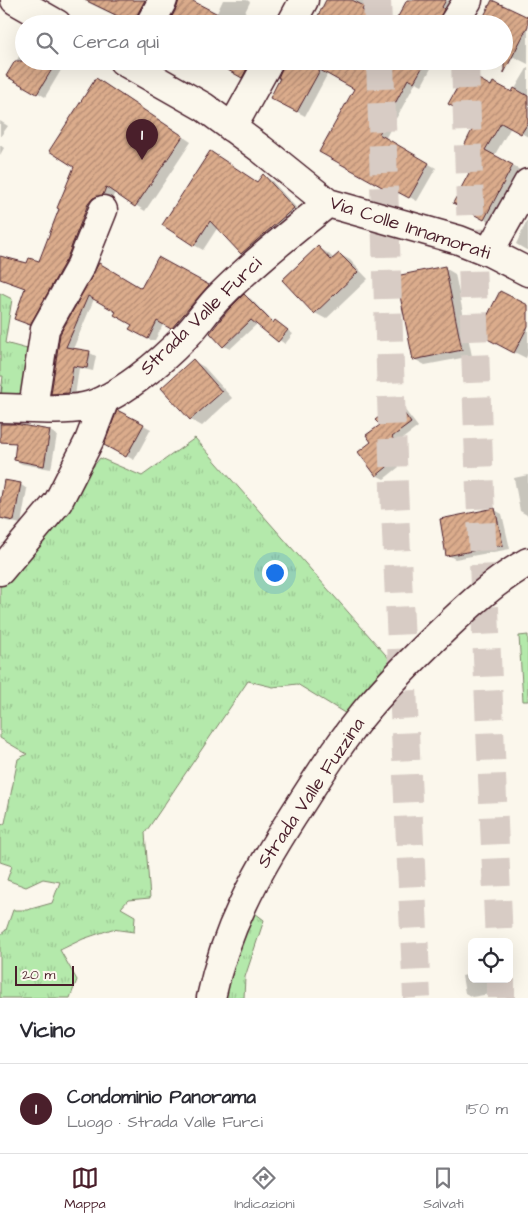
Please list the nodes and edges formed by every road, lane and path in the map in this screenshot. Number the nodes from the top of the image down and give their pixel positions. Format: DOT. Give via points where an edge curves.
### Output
graph roads {
  1 [pos="163,0"];
  2 [pos="304,0"];
  3 [pos="468,0"];
  4 [pos="23,2"];
  5 [pos="43,15"];
  6 [pos="155,15"];
  7 [pos="296,15"];
  8 [pos="459,15"];
  9 [pos="140,70"];
  10 [pos="265,70"];
  11 [pos="232,128"];
  12 [pos="528,183"];
  13 [pos="328,203"];
  14 [pos="104,210"];
  15 [pos="489,252"];
  16 [pos="528,272"];
  17 [pos="106,399"];
  18 [pos="0,408"];
  19 [pos="33,408"];
  20 [pos="528,562"];
  21 [pos="0,571"];
  22 [pos="210,998"];
  1 -- 6 [label="street"];
  2 -- 7 [label="street"];
  3 -- 8 [label="street"];
  4 -- 5 [label="street"];
  9 -- 11 [label="street, Via Colle Innamorati"];
  10 -- 11 [label="street"];
  11 -- 13 [label="street, Via Colle Innamorati"];
  12 -- 15 [label="street"];
  13 -- 15 [label="street, Via Colle Innamorati" via="459,240"];
  13 -- 17 [label="street, Strada Valle Furci" via="262,256 150,369"];
  14 -- 19 [label="street" via="81,265 45,329"];
  15 -- 16 [label="street, Via Colle Innamorati"];
  17 -- 19 [label="street, Strada Valle Furci" via="83,407"];
  17 -- 21 [label="street" via="58,502"];
  18 -- 19 [label="street, Strada Valle Furci"];
  20 -- 22 [label="street, Strada Valle Fuzzina" via="473,602 424,648 369,707 326,763 262,864 235,920 216,971"];
}
